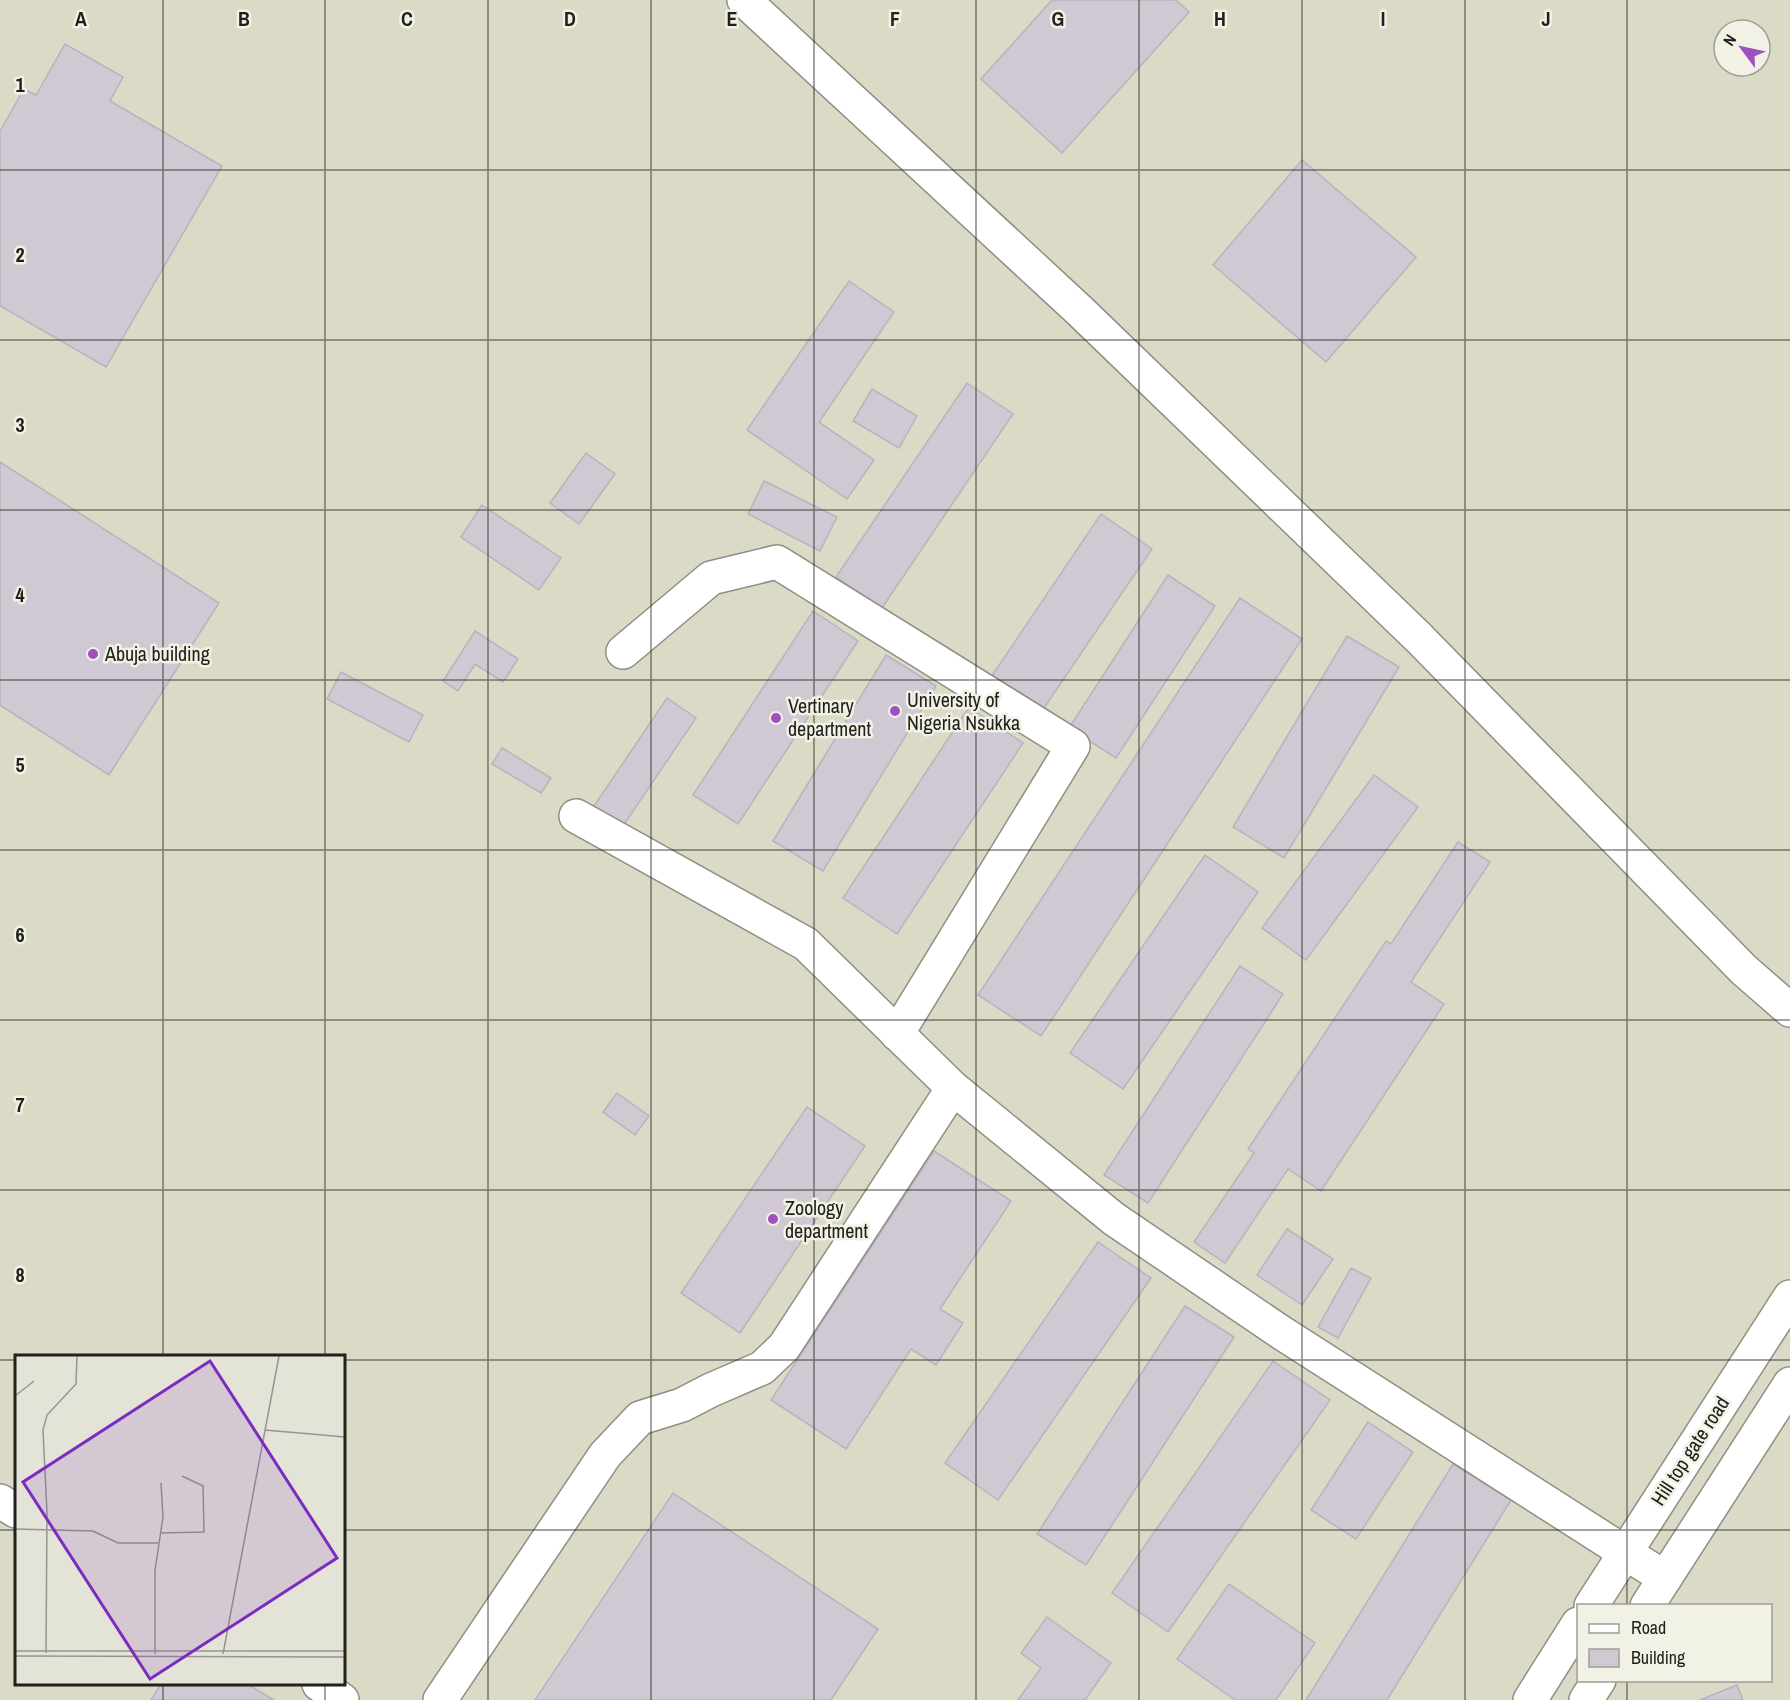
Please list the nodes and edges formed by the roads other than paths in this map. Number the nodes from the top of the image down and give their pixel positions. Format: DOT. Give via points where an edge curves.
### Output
graph roads {
  1 [pos="744,0"];
  2 [pos="623,651"];
  3 [pos="576,816"];
  4 [pos="1790,1010"];
  5 [pos="897,1034"];
  6 [pos="953,1088"];
  7 [pos="1790,1297"];
  8 [pos="1790,1384"];
  9 [pos="0,1501"];
  10 [pos="15,1510"];
  11 [pos="1625,1552"];
  12 [pos="1665,1578"];
  13 [pos="1592,1604"];
  14 [pos="1648,1604"];
  15 [pos="1577,1626"];
  16 [pos="1598,1682"];
  17 [pos="322,1685"];
  18 [pos="342,1700"];
  19 [pos="440,1700"];
  20 [pos="1530,1700"];
  21 [pos="1586,1700"];
  1 -- 4 [label="street" via="1080,311 1419,638 1744,970"];
  2 -- 5 [label="street" via="711,579 777,562 1073,746"];
  3 -- 5 [label="street" via="806,944"];
  5 -- 6 [label="street"];
  6 -- 11 [label="street" via="1114,1219 1281,1333"];
  6 -- 19 [label="street" via="784,1347 762,1368 682,1405 640,1418 605,1455"];
  7 -- 11 [label="street, Hill top gate road"];
  8 -- 12 [label="street"];
  9 -- 10 [label="street"];
  11 -- 12 [label="street"];
  11 -- 13 [label="street, Hill top gate road"];
  12 -- 14 [label="street"];
  15 -- 20 [label="street"];
  16 -- 21 [label="street"];
  17 -- 18 [label="street"];
}
